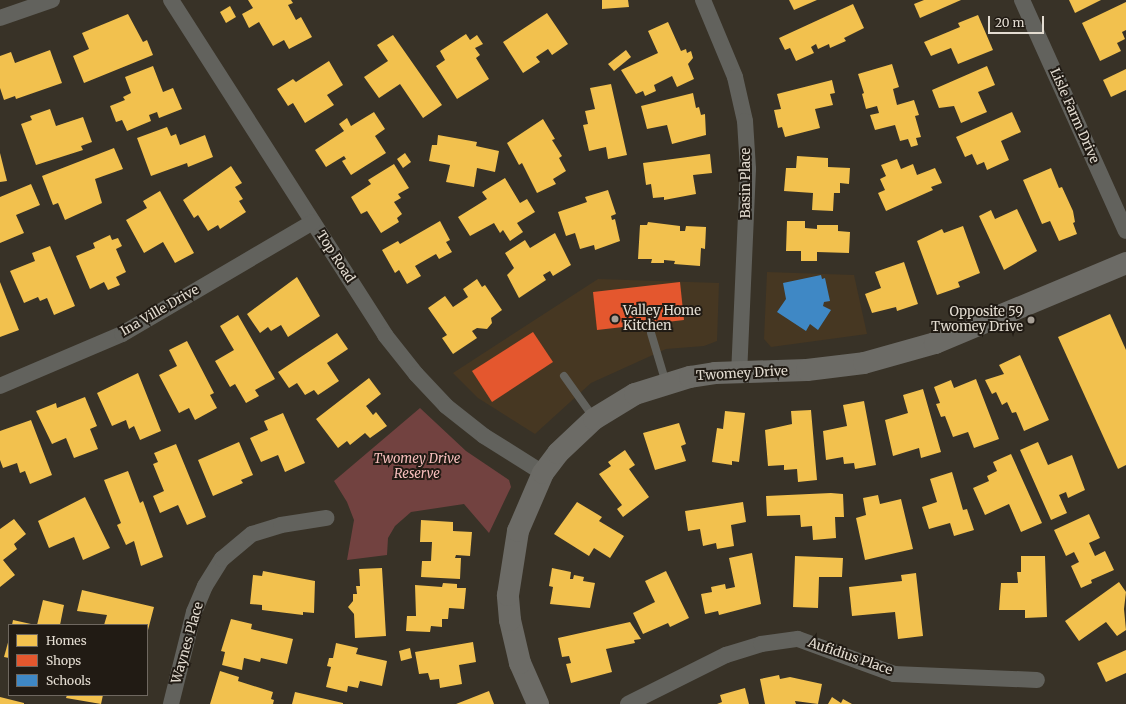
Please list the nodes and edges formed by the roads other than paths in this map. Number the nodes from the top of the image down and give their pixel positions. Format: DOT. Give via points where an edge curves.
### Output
graph roads {
  1 [pos="52,0"];
  2 [pos="171,0"];
  3 [pos="703,0"];
  4 [pos="1022,0"];
  5 [pos="0,18"];
  6 [pos="313,222"];
  7 [pos="1126,232"];
  8 [pos="1126,263"];
  9 [pos="651,333"];
  10 [pos="739,373"];
  11 [pos="564,376"];
  12 [pos="666,383"];
  13 [pos="0,386"];
  14 [pos="594,419"];
  15 [pos="542,473"];
  16 [pos="326,518"];
  17 [pos="1037,680"];
  18 [pos="171,704"];
  19 [pos="538,704"];
  20 [pos="628,704"];
  1 -- 5 [label="street"];
  2 -- 6 [label="street, Top Road"];
  3 -- 10 [label="street, Basin Place" via="735,77 745,120 748,169"];
  4 -- 7 [label="street, Lisle Farm Drive"];
  6 -- 13 [label="street, Ina Ville Drive" via="122,334"];
  6 -- 15 [label="street, Top Road" via="385,335 416,374 446,406 484,436"];
  8 -- 10 [label="street, Twomey Drive" via="1017,311 928,345 864,363 807,370"];
  9 -- 12 [label="lane"];
  10 -- 12 [label="street, Twomey Drive" via="715,373"];
  11 -- 14 [label="lane"];
  12 -- 14 [label="street, Twomey Drive" via="635,394"];
  14 -- 15 [label="street, Twomey Drive" via="558,453"];
  15 -- 19 [label="street, Twomey Drive" via="518,531 508,595 514,644"];
  16 -- 18 [label="street, Waynes Place" via="281,524 252,534 222,559 205,586 194,612"];
  17 -- 20 [label="street, Aufidius Place" via="894,674 798,639 761,644 726,655"];
}
